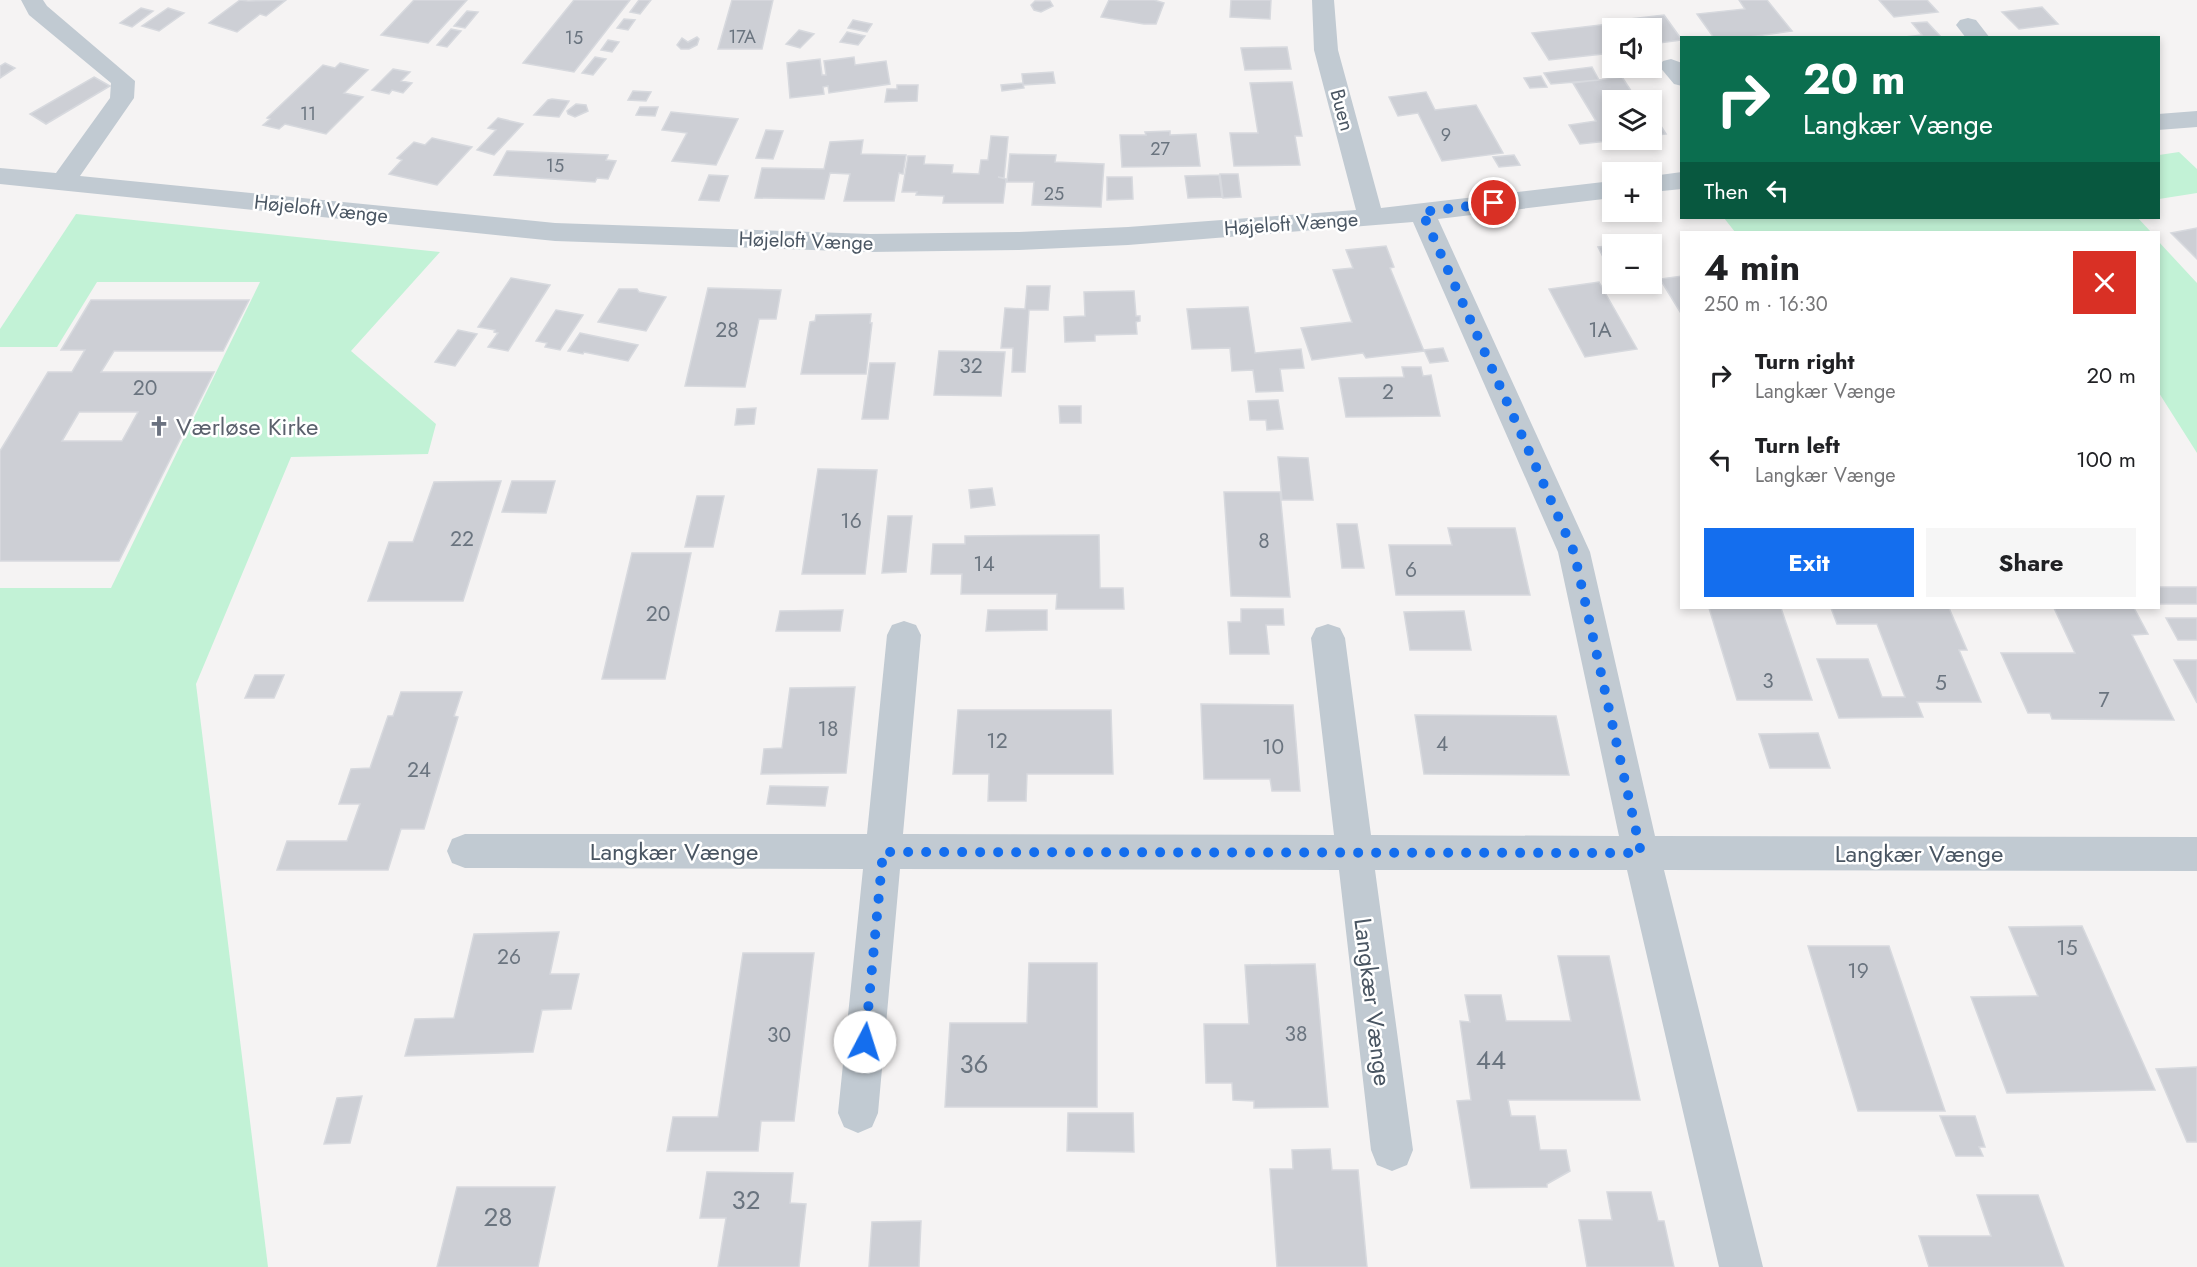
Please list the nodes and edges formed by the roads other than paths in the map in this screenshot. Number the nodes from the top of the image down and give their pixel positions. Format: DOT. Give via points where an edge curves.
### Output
graph roads {
  1 [pos="32,0"];
  2 [pos="1323,0"];
  3 [pos="2197,119"];
  4 [pos="2160,122"];
  5 [pos="0,176"];
  6 [pos="1680,180"];
  7 [pos="62,183"];
  8 [pos="1662,183"];
  9 [pos="1602,190"];
  10 [pos="1422,212"];
  11 [pos="1371,218"];
  12 [pos="904,635"];
  13 [pos="1328,638"];
  14 [pos="465,851"];
  15 [pos="883,852"];
  16 [pos="1355,853"];
  17 [pos="1641,853"];
  18 [pos="2197,854"];
  19 [pos="858,1113"];
  20 [pos="1392,1150"];
  21 [pos="1741,1267"];
  1 -- 7 [label="street" via="38,10 123,81 122,98"];
  2 -- 11 [label="street, Buen" via="1326,50"];
  3 -- 4 [label="street"];
  5 -- 7 [label="street, Højeloft Vænge"];
  6 -- 8 [label="street"];
  7 -- 11 [label="street, Højeloft Vænge" via="555,232 870,243 1128,236"];
  9 -- 10 [label="street, Højeloft Vænge"];
  10 -- 11 [label="street, Højeloft Vænge"];
  10 -- 17 [label="street" via="1574,552"];
  12 -- 15 [label="street"];
  13 -- 16 [label="street, Langkær Vænge"];
  14 -- 15 [label="street, Langkær Vænge"];
  15 -- 16 [label="street, Langkær Vænge"];
  15 -- 19 [label="street"];
  16 -- 17 [label="street, Langkær Vænge"];
  16 -- 20 [label="street, Langkær Vænge"];
  17 -- 18 [label="street, Langkær Vænge"];
  17 -- 21 [label="street"];
}
